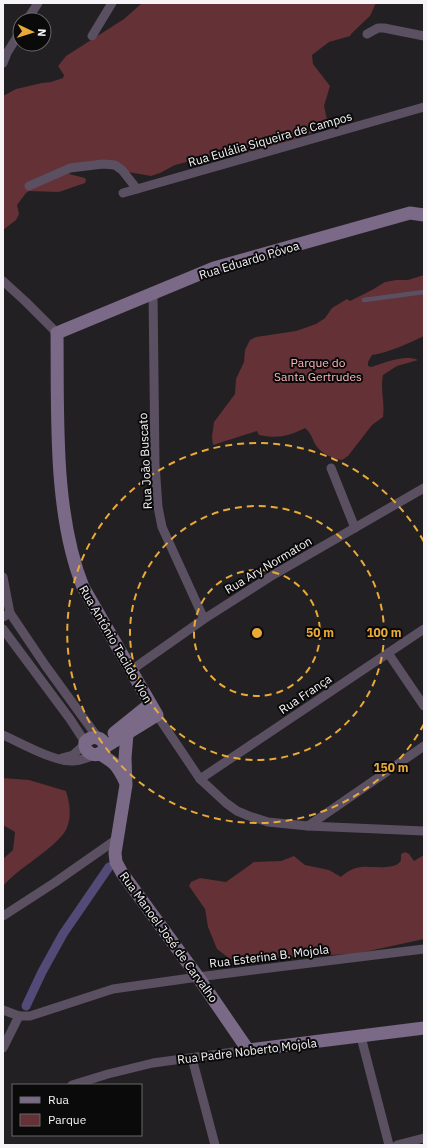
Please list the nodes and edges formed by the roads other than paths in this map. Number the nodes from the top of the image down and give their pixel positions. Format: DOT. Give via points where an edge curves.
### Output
graph roads {
  1 [pos="38,3"];
  2 [pos="112,3"];
  3 [pos="32,12"];
  4 [pos="367,34"];
  5 [pos="92,36"];
  6 [pos="424,36"];
  7 [pos="12,45"];
  8 [pos="3,63"];
  9 [pos="424,107"];
  10 [pos="30,186"];
  11 [pos="137,189"];
  12 [pos="123,193"];
  13 [pos="424,215"];
  14 [pos="3,281"];
  15 [pos="424,292"];
  16 [pos="153,293"];
  17 [pos="364,300"];
  18 [pos="56,333"];
  19 [pos="330,468"];
  20 [pos="424,488"];
  21 [pos="355,528"];
  22 [pos="3,577"];
  23 [pos="6,615"];
  24 [pos="204,619"];
  25 [pos="3,629"];
  26 [pos="424,629"];
  27 [pos="388,653"];
  28 [pos="130,671"];
  29 [pos="424,706"];
  30 [pos="154,710"];
  31 [pos="127,734"];
  32 [pos="3,735"];
  33 [pos="84,743"];
  34 [pos="424,746"];
  35 [pos="101,747"];
  36 [pos="58,758"];
  37 [pos="126,769"];
  38 [pos="200,779"];
  39 [pos="126,785"];
  40 [pos="308,826"];
  41 [pos="424,831"];
  42 [pos="117,839"];
  43 [pos="3,916"];
  44 [pos="424,949"];
  45 [pos="198,977"];
  46 [pos="3,1010"];
  47 [pos="23,1016"];
  48 [pos="424,1028"];
  49 [pos="361,1037"];
  50 [pos="3,1048"];
  51 [pos="248,1050"];
  52 [pos="192,1058"];
  53 [pos="75,1084"];
  54 [pos="424,1138"];
  55 [pos="215,1145"];
  56 [pos="388,1145"];
  57 [pos="397,1145"];
  1 -- 3 [label="street"];
  2 -- 5 [label="street"];
  4 -- 6 [label="street" via="384,28"];
  7 -- 8 [label="street"];
  9 -- 11 [label="street, Rua Eulália Siqueira de Campos"];
  10 -- 11 [label="street" via="70,168 103,164 115,165 122,170"];
  11 -- 12 [label="street, Rua Eulália Siqueira de Campos"];
  13 -- 16 [label="street, Rua Eduardo Póvoa" via="410,213 214,268"];
  14 -- 18 [label="street"];
  15 -- 17 [label="lane"];
  16 -- 18 [label="street, Rua Eduardo Póvoa"];
  16 -- 24 [label="street, Rua João Buscato" via="158,507 162,527"];
  18 -- 28 [label="street, Rua Antônio Tacildo Vion" via="59,456 68,540 83,587"];
  19 -- 21 [label="street"];
  20 -- 21 [label="street, Rua Ary Normaton"];
  21 -- 24 [label="street, Rua Ary Normaton" via="273,575"];
  22 -- 23 [label="street"];
  23 -- 35 [label="street" via="45,665"];
  24 -- 28 [label="street, Rua Ary Normaton"];
  25 -- 33 [label="street" via="70,719"];
  26 -- 27 [label="street, Rua França"];
  27 -- 29 [label="street"];
  27 -- 38 [label="street, Rua França"];
  28 -- 30 [label="street, Rua Antônio Tacildo Vion"];
  30 -- 31 [label="street"];
  30 -- 35 [label="street"];
  30 -- 38 [label="street, Rua Antônio Tacildo Vion"];
  31 -- 35 [label="street"];
  31 -- 37 [label="street, Rua Manoel José de Carvalho"];
  32 -- 36 [label="street"];
  33 -- 35 [label="street" via="91,738"];
  33 -- 36 [label="street" via="73,755"];
  34 -- 40 [label="street"];
  35 -- 36 [label="street" via="75,761"];
  35 -- 37 [label="street" via="116,756"];
  35 -- 39 [label="street" via="119,768"];
  37 -- 39 [label="street, Rua Manoel José de Carvalho"];
  38 -- 40 [label="street, Rua Antônio Tacildo Vion" via="226,803 249,816 268,822"];
  39 -- 42 [label="street, Rua Manoel José de Carvalho"];
  40 -- 41 [label="street, Rua Antônio Tacildo Vion"];
  42 -- 43 [label="street"];
  42 -- 45 [label="street, Rua Manoel José de Carvalho" via="116,862 122,873"];
  44 -- 45 [label="street, Rua Esterina B. Mojola"];
  45 -- 47 [label="street, Rua Esterina B. Mojola" via="113,989"];
  45 -- 51 [label="street, Rua Manoel José de Carvalho"];
  46 -- 47 [label="street"];
  47 -- 50 [label="street"];
  48 -- 49 [label="street, Rua Padre Noberto Mojola"];
  49 -- 51 [label="street, Rua Padre Noberto Mojola"];
  49 -- 56 [label="street"];
  51 -- 52 [label="street, Rua Padre Noberto Mojola"];
  52 -- 53 [label="street, Rua Padre Noberto Mojola" via="126,1069"];
  52 -- 55 [label="street"];
  54 -- 57 [label="street"];
}
